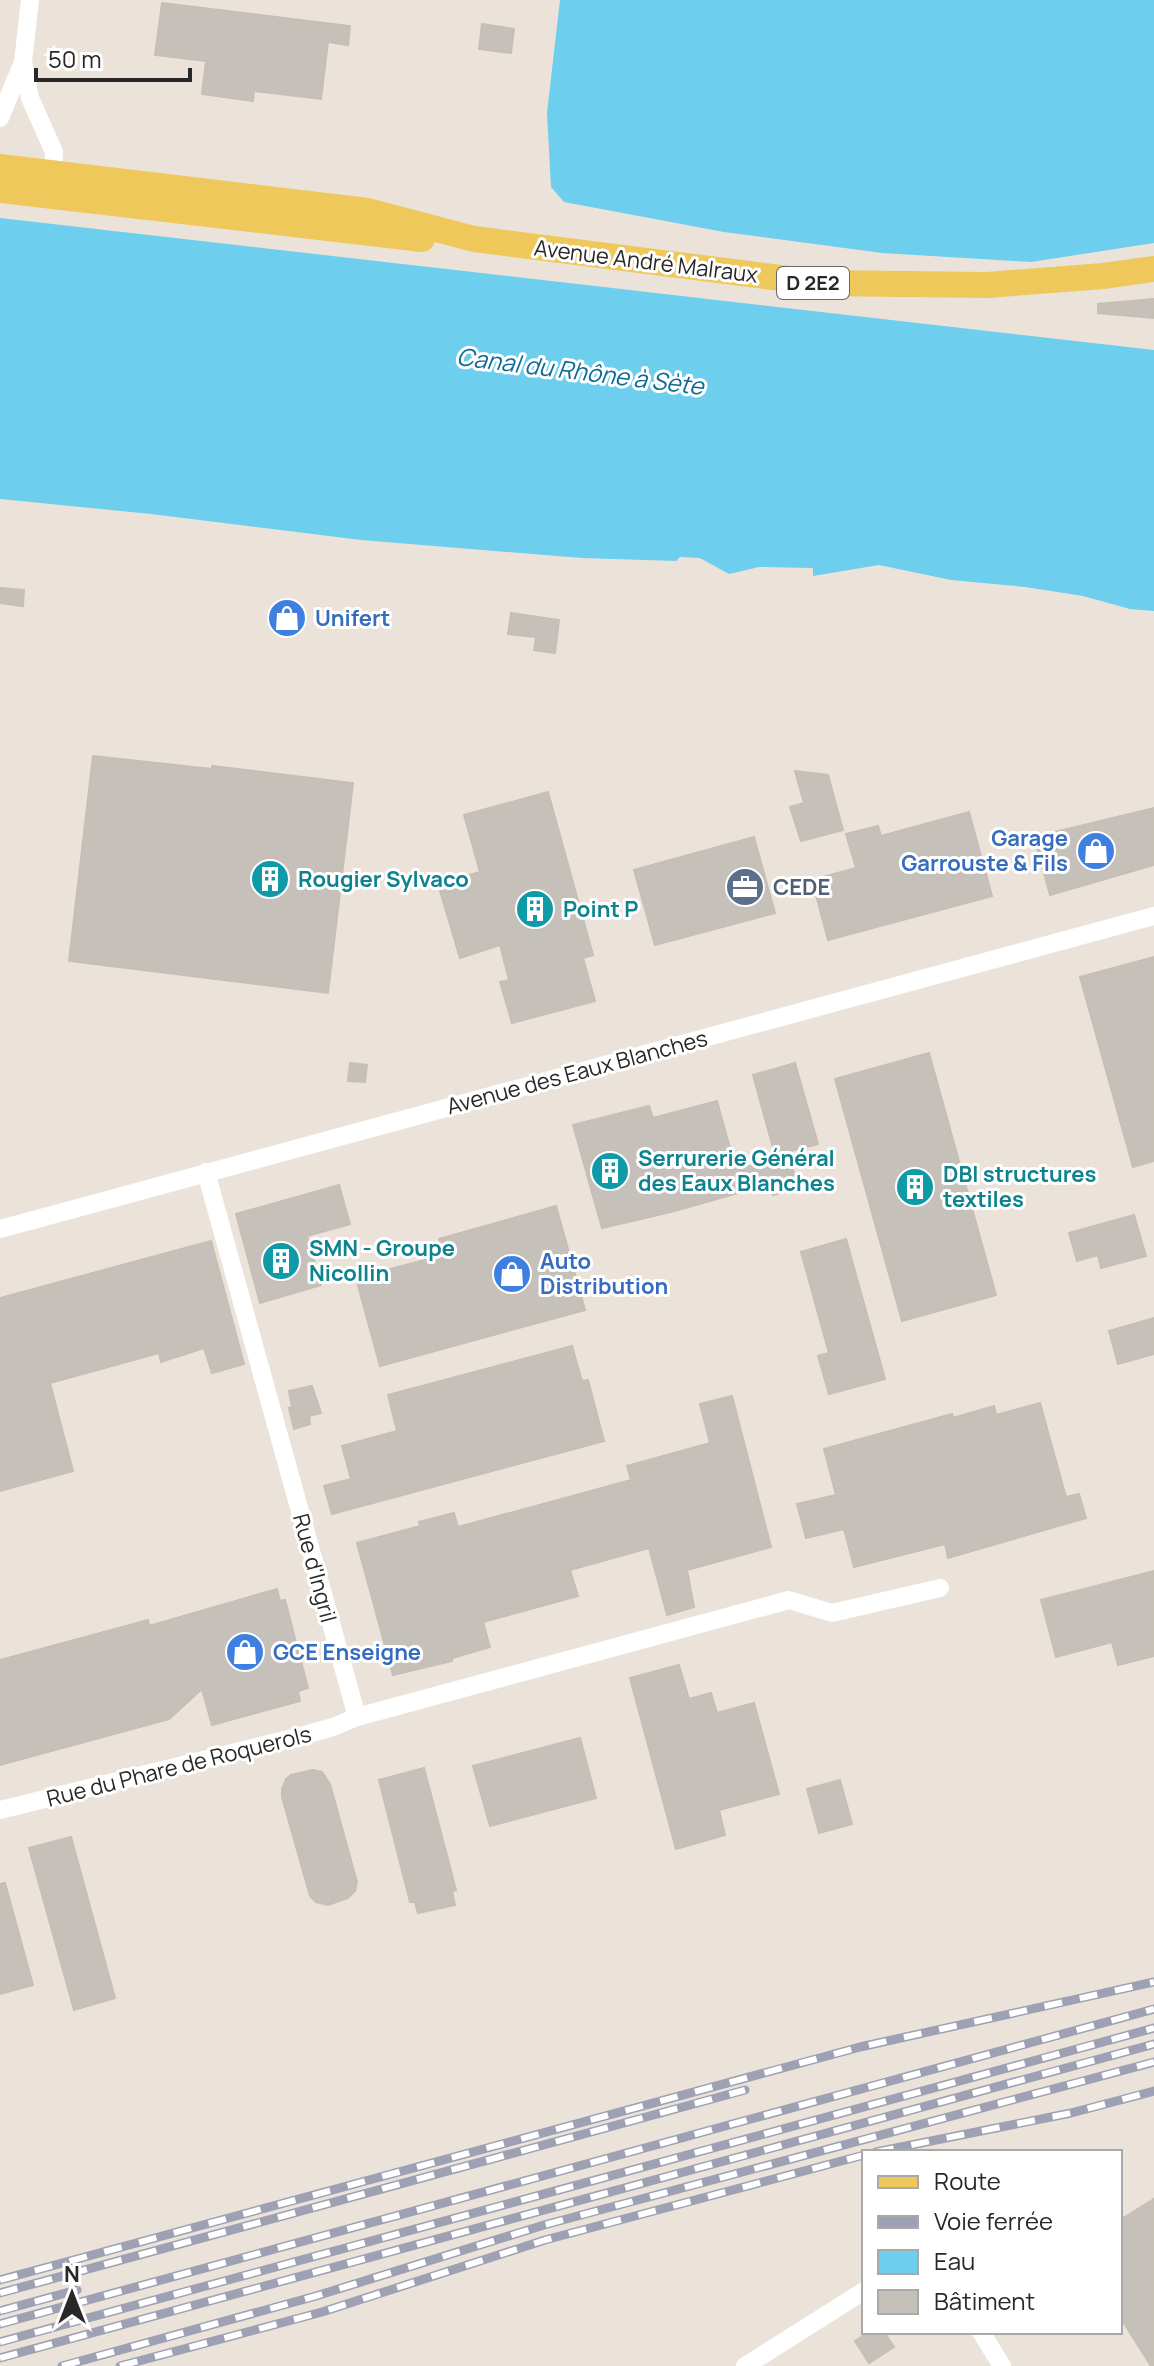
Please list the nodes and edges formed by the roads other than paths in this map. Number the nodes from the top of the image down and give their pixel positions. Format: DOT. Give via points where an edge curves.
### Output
graph roads {
  1 [pos="30,0"];
  2 [pos="23,62"];
  3 [pos="0,118"];
  4 [pos="0,167"];
  5 [pos="53,172"];
  6 [pos="4,188"];
  7 [pos="474,239"];
  8 [pos="1154,269"];
  9 [pos="1154,916"];
  10 [pos="206,1172"];
  11 [pos="0,1229"];
  12 [pos="940,1588"];
  13 [pos="357,1717"];
  14 [pos="0,1810"];
  15 [pos="862,2292"];
  16 [pos="982,2334"];
  17 [pos="745,2366"];
  18 [pos="1002,2366"];
  1 -- 2 [label="street"];
  2 -- 3 [label="street"];
  2 -- 5 [label="street" via="30,98 54,152"];
  4 -- 5 [label="main road, D 2E2"];
  5 -- 6 [label="main road, D 2E2"];
  5 -- 7 [label="main road, D 2E2" via="368,211"];
  6 -- 7 [label="main road, D 2E2" via="429,240"];
  7 -- 8 [label="main road, Avenue André Malraux / D 2E2" via="820,283 987,285"];
  9 -- 10 [label="street, Avenue des Eaux Blanches"];
  10 -- 11 [label="street, Avenue des Eaux Blanches"];
  10 -- 13 [label="street, Rue d'Ingril"];
  12 -- 13 [label="street" via="832,1613 789,1600"];
  13 -- 14 [label="street, Rue du Phare de Roquerols" via="301,1736"];
  15 -- 17 [label="street"];
  16 -- 18 [label="street"];
}
